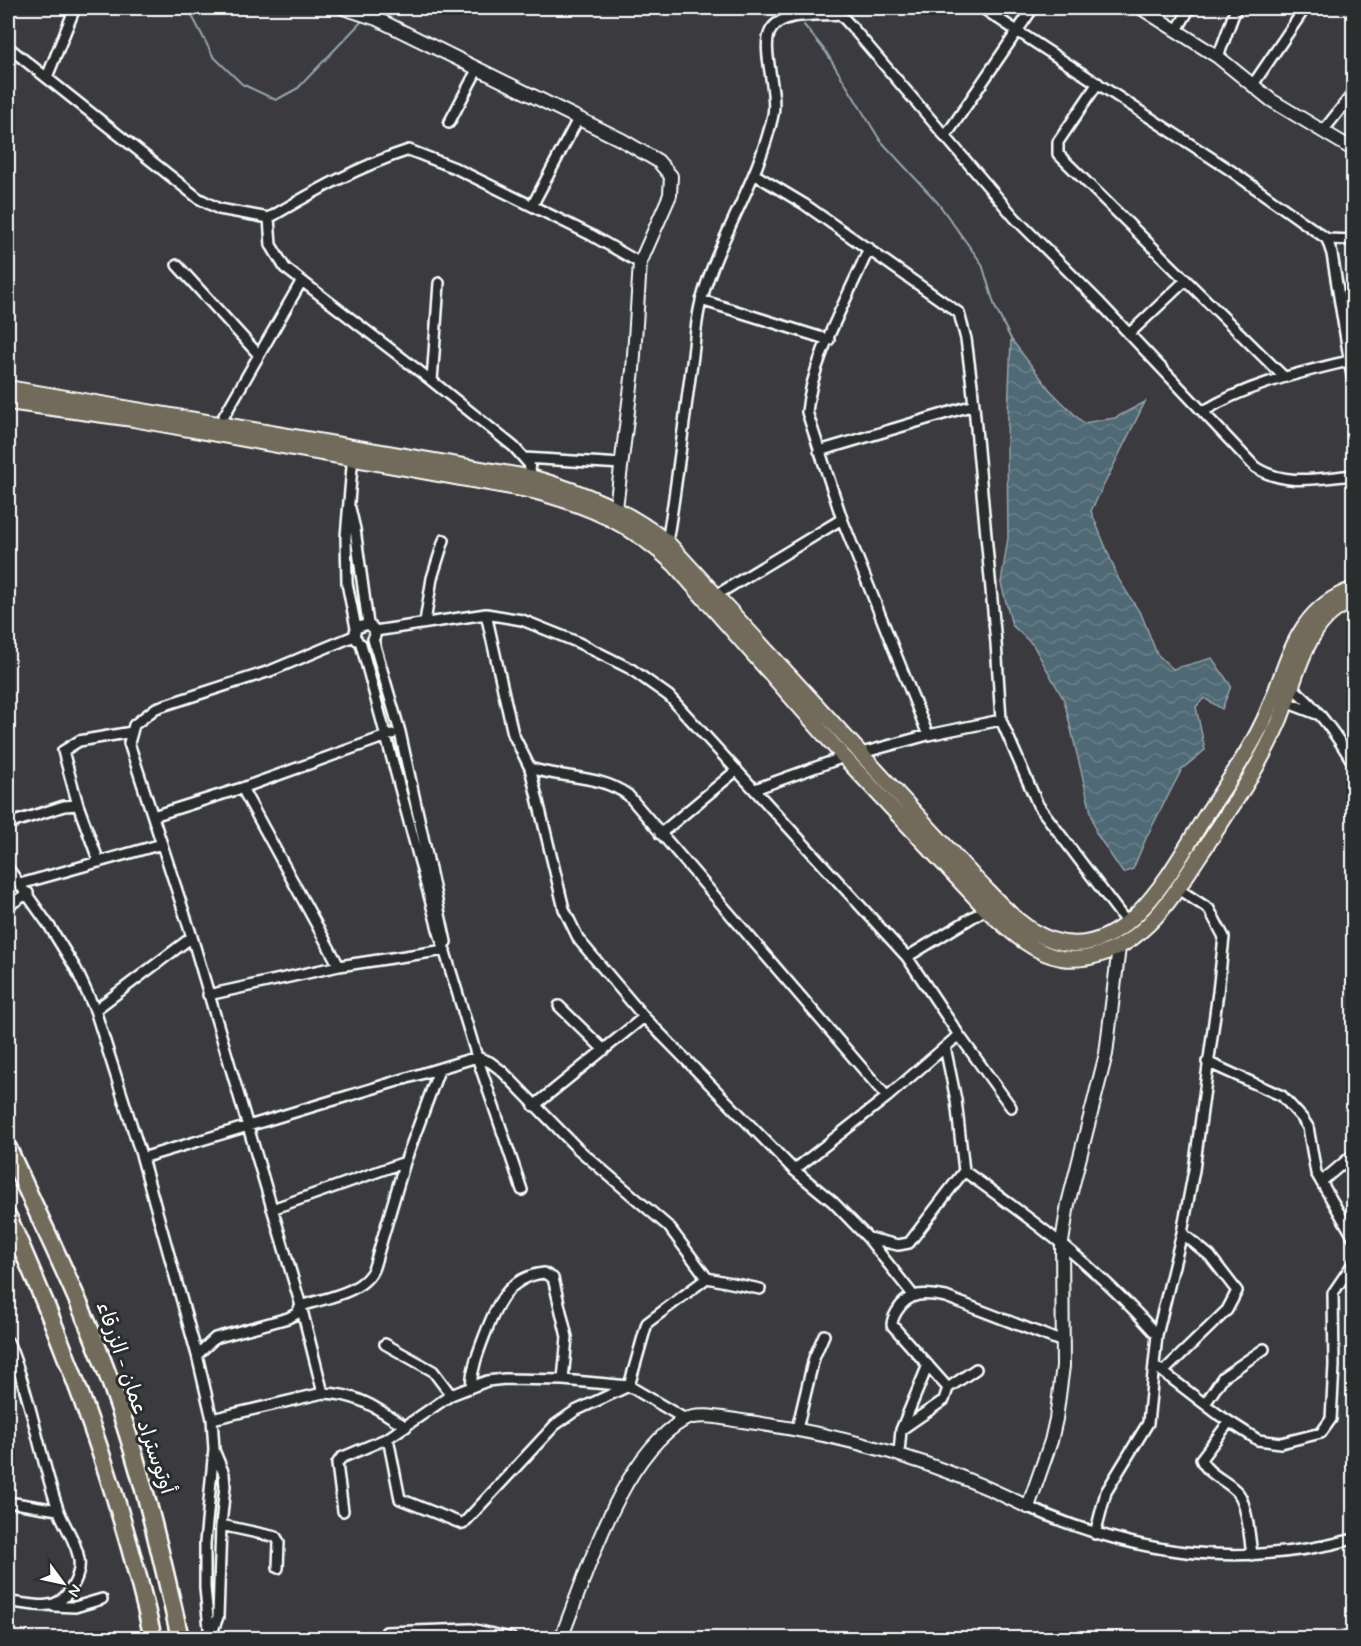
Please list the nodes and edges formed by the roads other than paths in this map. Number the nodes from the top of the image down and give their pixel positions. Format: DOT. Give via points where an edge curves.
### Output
graph roads {
  1 [pos="75,8"];
  2 [pos="348,8"];
  3 [pos="982,8"];
  4 [pos="1033,8"];
  5 [pos="1141,8"];
  6 [pos="1190,8"];
  7 [pos="1236,8"];
  8 [pos="1305,8"];
  9 [pos="841,11"];
  10 [pos="1154,11"];
  11 [pos="1178,30"];
  12 [pos="1017,31"];
  13 [pos="8,47"];
  14 [pos="1218,57"];
  15 [pos="477,70"];
  16 [pos="47,76"];
  17 [pos="1098,83"];
  18 [pos="1252,86"];
  19 [pos="1353,92"];
  20 [pos="578,119"];
  21 [pos="449,123"];
  22 [pos="1323,131"];
  23 [pos="945,137"];
  24 [pos="1353,150"];
  25 [pos="754,174"];
  26 [pos="532,206"];
  27 [pos="269,218"];
  28 [pos="1327,240"];
  29 [pos="1353,240"];
  30 [pos="869,248"];
  31 [pos="640,263"];
  32 [pos="177,266"];
  33 [pos="1186,280"];
  34 [pos="301,282"];
  35 [pos="439,283"];
  36 [pos="701,300"];
  37 [pos="1129,333"];
  38 [pos="829,340"];
  39 [pos="258,354"];
  40 [pos="1348,361"];
  41 [pos="1283,376"];
  42 [pos="432,381"];
  43 [pos="8,388"];
  44 [pos="1353,388"];
  45 [pos="8,402"];
  46 [pos="974,405"];
  47 [pos="1204,411"];
  48 [pos="220,423"];
  49 [pos="819,451"];
  50 [pos="353,453"];
  51 [pos="524,458"];
  52 [pos="622,464"];
  53 [pos="1353,475"];
  54 [pos="533,485"];
  55 [pos="350,508"];
  56 [pos="616,508"];
  57 [pos="843,519"];
  58 [pos="444,540"];
  59 [pos="667,542"];
  60 [pos="1353,589"];
  61 [pos="718,594"];
  62 [pos="1353,602"];
  63 [pos="486,614"];
  64 [pos="425,622"];
  65 [pos="368,624"];
  66 [pos="355,632"];
  67 [pos="374,635"];
  68 [pos="362,644"];
  69 [pos="1279,681"];
  70 [pos="1292,687"];
  71 [pos="1280,699"];
  72 [pos="1317,714"];
  73 [pos="1001,720"];
  74 [pos="132,732"];
  75 [pos="400,732"];
  76 [pos="928,735"];
  77 [pos="387,736"];
  78 [pos="1349,748"];
  79 [pos="858,754"];
  80 [pos="844,758"];
  81 [pos="1353,765"];
  82 [pos="530,768"];
  83 [pos="737,770"];
  84 [pos="242,788"];
  85 [pos="755,789"];
  86 [pos="78,805"];
  87 [pos="153,816"];
  88 [pos="8,824"];
  89 [pos="660,834"];
  90 [pos="162,844"];
  91 [pos="99,862"];
  92 [pos="8,868"];
  93 [pos="969,881"];
  94 [pos="20,884"];
  95 [pos="1178,889"];
  96 [pos="27,893"];
  97 [pos="8,906"];
  98 [pos="986,909"];
  99 [pos="1127,923"];
  100 [pos="192,937"];
  101 [pos="1119,946"];
  102 [pos="446,950"];
  103 [pos="1101,954"];
  104 [pos="907,957"];
  105 [pos="339,966"];
  106 [pos="1119,969"];
  107 [pos="208,994"];
  108 [pos="560,1006"];
  109 [pos="95,1010"];
  110 [pos="644,1017"];
  111 [pos="959,1035"];
  112 [pos="945,1047"];
  113 [pos="604,1050"];
  114 [pos="477,1057"];
  115 [pos="1207,1062"];
  116 [pos="438,1070"];
  117 [pos="887,1097"];
  118 [pos="534,1106"];
  119 [pos="1011,1107"];
  120 [pos="247,1128"];
  121 [pos="8,1148"];
  122 [pos="1353,1154"];
  123 [pos="142,1158"];
  124 [pos="405,1162"];
  125 [pos="794,1170"];
  126 [pos="964,1171"];
  127 [pos="1321,1182"];
  128 [pos="522,1190"];
  129 [pos="272,1209"];
  130 [pos="8,1217"];
  131 [pos="1182,1233"];
  132 [pos="867,1237"];
  133 [pos="1353,1238"];
  134 [pos="1062,1242"];
  135 [pos="1353,1262"];
  136 [pos="707,1278"];
  137 [pos="760,1289"];
  138 [pos="913,1295"];
  139 [pos="301,1306"];
  140 [pos="824,1335"];
  141 [pos="1157,1335"];
  142 [pos="8,1342"];
  143 [pos="1063,1342"];
  144 [pos="385,1344"];
  145 [pos="1264,1349"];
  146 [pos="197,1355"];
  147 [pos="928,1365"];
  148 [pos="1155,1366"];
  149 [pos="976,1369"];
  150 [pos="1163,1372"];
  151 [pos="563,1380"];
  152 [pos="471,1386"];
  153 [pos="629,1386"];
  154 [pos="948,1389"];
  155 [pos="322,1393"];
  156 [pos="451,1395"];
  157 [pos="1204,1404"];
  158 [pos="212,1419"];
  159 [pos="686,1419"];
  160 [pos="1229,1422"];
  161 [pos="406,1427"];
  162 [pos="797,1429"];
  163 [pos="901,1430"];
  164 [pos="388,1438"];
  165 [pos="214,1449"];
  166 [pos="899,1453"];
  167 [pos="8,1502"];
  168 [pos="1028,1507"];
  169 [pos="58,1510"];
  170 [pos="343,1511"];
  171 [pos="221,1525"];
  172 [pos="1095,1534"];
  173 [pos="1353,1539"];
  174 [pos="1252,1555"];
  175 [pos="278,1568"];
  176 [pos="102,1599"];
  177 [pos="8,1602"];
  178 [pos="51,1605"];
  179 [pos="386,1632"];
  180 [pos="153,1638"];
  181 [pos="180,1638"];
  182 [pos="210,1638"];
  183 [pos="511,1638"];
  184 [pos="561,1638"];
  1 -- 16 [label="street"];
  2 -- 15 [label="street"];
  3 -- 12 [label="street"];
  4 -- 12 [label="street"];
  5 -- 10 [label="street"];
  6 -- 11 [label="street"];
  7 -- 14 [label="street"];
  8 -- 18 [label="street"];
  9 -- 23 [label="street"];
  9 -- 25 [label="street" via="788,19 771,29 767,46 774,107"];
  10 -- 11 [label="street"];
  11 -- 14 [label="street"];
  12 -- 17 [label="street"];
  12 -- 23 [label="street"];
  13 -- 16 [label="street"];
  14 -- 18 [label="street"];
  15 -- 20 [label="street"];
  15 -- 21 [label="street"];
  16 -- 27 [label="street" via="198,198 219,209"];
  17 -- 28 [label="street"];
  17 -- 33 [label="street" via="1063,135 1058,154"];
  18 -- 22 [label="street"];
  19 -- 22 [label="street"];
  20 -- 26 [label="street"];
  20 -- 31 [label="street" via="650,156 671,176 670,195"];
  22 -- 24 [label="street"];
  23 -- 37 [label="street" via="1015,218"];
  25 -- 30 [label="street"];
  25 -- 36 [label="street" via="726,232"];
  26 -- 27 [label="street" via="434,158 409,150 328,185"];
  26 -- 31 [label="street"];
  27 -- 34 [label="street" via="271,245 276,255"];
  28 -- 29 [label="street"];
  28 -- 40 [label="street"];
  30 -- 38 [label="street"];
  30 -- 46 [label="street" via="959,312"];
  31 -- 52 [label="street"];
  32 -- 39 [label="street"];
  33 -- 37 [label="street"];
  33 -- 41 [label="street"];
  34 -- 39 [label="street"];
  34 -- 42 [label="street"];
  35 -- 42 [label="street"];
  36 -- 38 [label="street"];
  36 -- 59 [label="street"];
  37 -- 47 [label="street"];
  38 -- 49 [label="street" via="809,393 807,412"];
  39 -- 48 [label="street"];
  40 -- 41 [label="street"];
  40 -- 44 [label="street"];
  41 -- 47 [label="street" via="1221,400"];
  42 -- 51 [label="street"];
  43 -- 48 [label="main road"];
  45 -- 50 [label="main road"];
  46 -- 49 [label="street"];
  46 -- 73 [label="street"];
  47 -- 53 [label="street" via="1250,462 1273,478"];
  48 -- 50 [label="main road"];
  49 -- 57 [label="street"];
  50 -- 54 [label="main road"];
  50 -- 55 [label="street"];
  51 -- 52 [label="street"];
  51 -- 54 [label="street"];
  52 -- 56 [label="street"];
  54 -- 56 [label="main road" via="567,488"];
  54 -- 80 [label="main road" via="596,511 655,546"];
  55 -- 65 [label="street"];
  55 -- 66 [label="street" via="346,530 347,583"];
  56 -- 59 [label="main road"];
  57 -- 61 [label="street"];
  57 -- 76 [label="street"];
  58 -- 64 [label="street" via="432,578"];
  59 -- 61 [label="main road"];
  60 -- 69 [label="main road" via="1322,603 1311,614"];
  61 -- 79 [label="main road"];
  62 -- 70 [label="main road" via="1338,608 1320,626"];
  63 -- 64 [label="street"];
  63 -- 82 [label="street" via="513,734"];
  63 -- 83 [label="street" via="522,620 631,669 669,696"];
  64 -- 67 [label="street"];
  65 -- 66 [label="street"];
  65 -- 67 [label="street"];
  66 -- 68 [label="street"];
  66 -- 74 [label="street" via="270,671 156,708 134,725"];
  67 -- 68 [label="street" via="369,643"];
  67 -- 75 [label="street"];
  68 -- 77 [label="street"];
  69 -- 70 [label="street"];
  69 -- 71 [label="main road"];
  70 -- 71 [label="main road"];
  70 -- 72 [label="street"];
  71 -- 72 [label="street"];
  71 -- 95 [label="main road" via="1278,726 1248,781"];
  71 -- 99 [label="main road" via="1166,880"];
  72 -- 78 [label="street"];
  73 -- 76 [label="street"];
  73 -- 99 [label="street" via="1038,805"];
  74 -- 86 [label="street" via="79,741 63,751"];
  74 -- 87 [label="street" via="129,743"];
  75 -- 77 [label="street"];
  75 -- 102 [label="street"];
  76 -- 79 [label="street"];
  77 -- 84 [label="street"];
  77 -- 102 [label="street"];
  78 -- 81 [label="street"];
  79 -- 93 [label="main road"];
  80 -- 85 [label="street"];
  80 -- 93 [label="main road"];
  82 -- 89 [label="street" via="614,785 628,795"];
  82 -- 110 [label="street" via="564,909 579,940"];
  83 -- 85 [label="street"];
  83 -- 89 [label="street"];
  84 -- 87 [label="street"];
  84 -- 105 [label="street"];
  85 -- 104 [label="street"];
  86 -- 88 [label="street"];
  86 -- 91 [label="street"];
  87 -- 90 [label="street"];
  89 -- 117 [label="street"];
  90 -- 91 [label="street"];
  90 -- 100 [label="street"];
  91 -- 94 [label="street"];
  92 -- 94 [label="street"];
  93 -- 98 [label="main road"];
  93 -- 99 [label="main road" via="1024,925 1054,941 1091,941"];
  94 -- 96 [label="street"];
  95 -- 101 [label="main road" via="1151,922"];
  95 -- 115 [label="street" via="1209,909 1224,937"];
  96 -- 97 [label="street"];
  96 -- 109 [label="street" via="76,969"];
  98 -- 103 [label="main road" via="1046,954 1075,959"];
  98 -- 104 [label="street"];
  100 -- 107 [label="street"];
  100 -- 109 [label="street"];
  101 -- 103 [label="main road"];
  101 -- 106 [label="street"];
  102 -- 105 [label="street"];
  102 -- 114 [label="street"];
  103 -- 106 [label="street"];
  104 -- 111 [label="street"];
  105 -- 107 [label="street"];
  106 -- 134 [label="street" via="1100,1082"];
  107 -- 120 [label="street"];
  108 -- 113 [label="street"];
  109 -- 123 [label="street"];
  110 -- 113 [label="street"];
  110 -- 125 [label="street"];
  111 -- 112 [label="street"];
  111 -- 119 [label="street"];
  112 -- 117 [label="street"];
  112 -- 126 [label="street"];
  113 -- 118 [label="street"];
  114 -- 116 [label="street"];
  114 -- 118 [label="street" via="502,1071"];
  114 -- 128 [label="street"];
  115 -- 127 [label="street" via="1282,1096 1290,1104 1308,1127 1312,1157"];
  115 -- 131 [label="street"];
  116 -- 120 [label="street"];
  116 -- 124 [label="street"];
  117 -- 125 [label="street"];
  118 -- 136 [label="street" via="604,1173 669,1227"];
  120 -- 123 [label="street"];
  120 -- 129 [label="street"];
  121 -- 181 [label="highway, أوتوستراد عمان - الزرقاء" via="106,1370 163,1563"];
  122 -- 127 [label="street"];
  123 -- 146 [label="street"];
  124 -- 129 [label="street"];
  124 -- 139 [label="street" via="371,1274 353,1289"];
  125 -- 132 [label="street"];
  126 -- 132 [label="street" via="909,1243 898,1245"];
  126 -- 134 [label="street"];
  127 -- 133 [label="street"];
  129 -- 139 [label="street"];
  130 -- 180 [label="highway" via="92,1425"];
  131 -- 141 [label="street"];
  131 -- 150 [label="street" via="1210,1256 1237,1291 1227,1310"];
  132 -- 138 [label="street"];
  134 -- 141 [label="street" via="1110,1284"];
  134 -- 143 [label="street"];
  135 -- 160 [label="street" via="1333,1293 1332,1408 1324,1430 1301,1440 1270,1443"];
  136 -- 137 [label="street"];
  136 -- 153 [label="street" via="647,1323"];
  138 -- 143 [label="street" via="946,1297"];
  138 -- 147 [label="street" via="891,1321"];
  139 -- 146 [label="street" via="288,1318 215,1338"];
  139 -- 155 [label="street"];
  140 -- 162 [label="street" via="814,1358"];
  141 -- 148 [label="street"];
  142 -- 169 [label="street" via="28,1397"];
  143 -- 168 [label="street" via="1051,1441"];
  144 -- 156 [label="street" via="433,1371"];
  145 -- 157 [label="street" via="1223,1377"];
  146 -- 158 [label="street"];
  147 -- 154 [label="street"];
  147 -- 163 [label="street"];
  148 -- 150 [label="street"];
  148 -- 172 [label="street" via="1148,1424 1106,1492"];
  149 -- 154 [label="street"];
  150 -- 157 [label="street"];
  151 -- 152 [label="street" via="505,1379"];
  151 -- 152 [label="street" via="567,1337 553,1278 544,1273 519,1281 498,1301 474,1365"];
  151 -- 153 [label="street"];
  152 -- 156 [label="street"];
  153 -- 159 [label="street"];
  153 -- 164 [label="street" via="575,1411 555,1425 461,1525 400,1499"];
  154 -- 163 [label="street" via="944,1400"];
  155 -- 158 [label="street"];
  155 -- 161 [label="street" via="356,1397"];
  156 -- 161 [label="street"];
  157 -- 160 [label="street"];
  158 -- 165 [label="street"];
  159 -- 162 [label="street" via="713,1418"];
  159 -- 184 [label="street" via="656,1443 633,1470"];
  160 -- 174 [label="street" via="1202,1462 1242,1499"];
  161 -- 164 [label="street"];
  162 -- 166 [label="street"];
  163 -- 166 [label="street"];
  164 -- 170 [label="street" via="339,1461"];
  165 -- 171 [label="street" via="225,1480"];
  165 -- 182 [label="street" via="205,1543"];
  166 -- 168 [label="street"];
  167 -- 169 [label="street"];
  168 -- 172 [label="street"];
  169 -- 178 [label="street" via="80,1561 68,1593"];
  171 -- 175 [label="street" via="276,1538"];
  171 -- 182 [label="street" via="218,1617"];
  172 -- 174 [label="street" via="1163,1550"];
  173 -- 174 [label="street" via="1311,1549"];
  176 -- 178 [label="street" via="75,1607"];
  177 -- 178 [label="street"];
  179 -- 183 [label="street" via="471,1629"];
}
